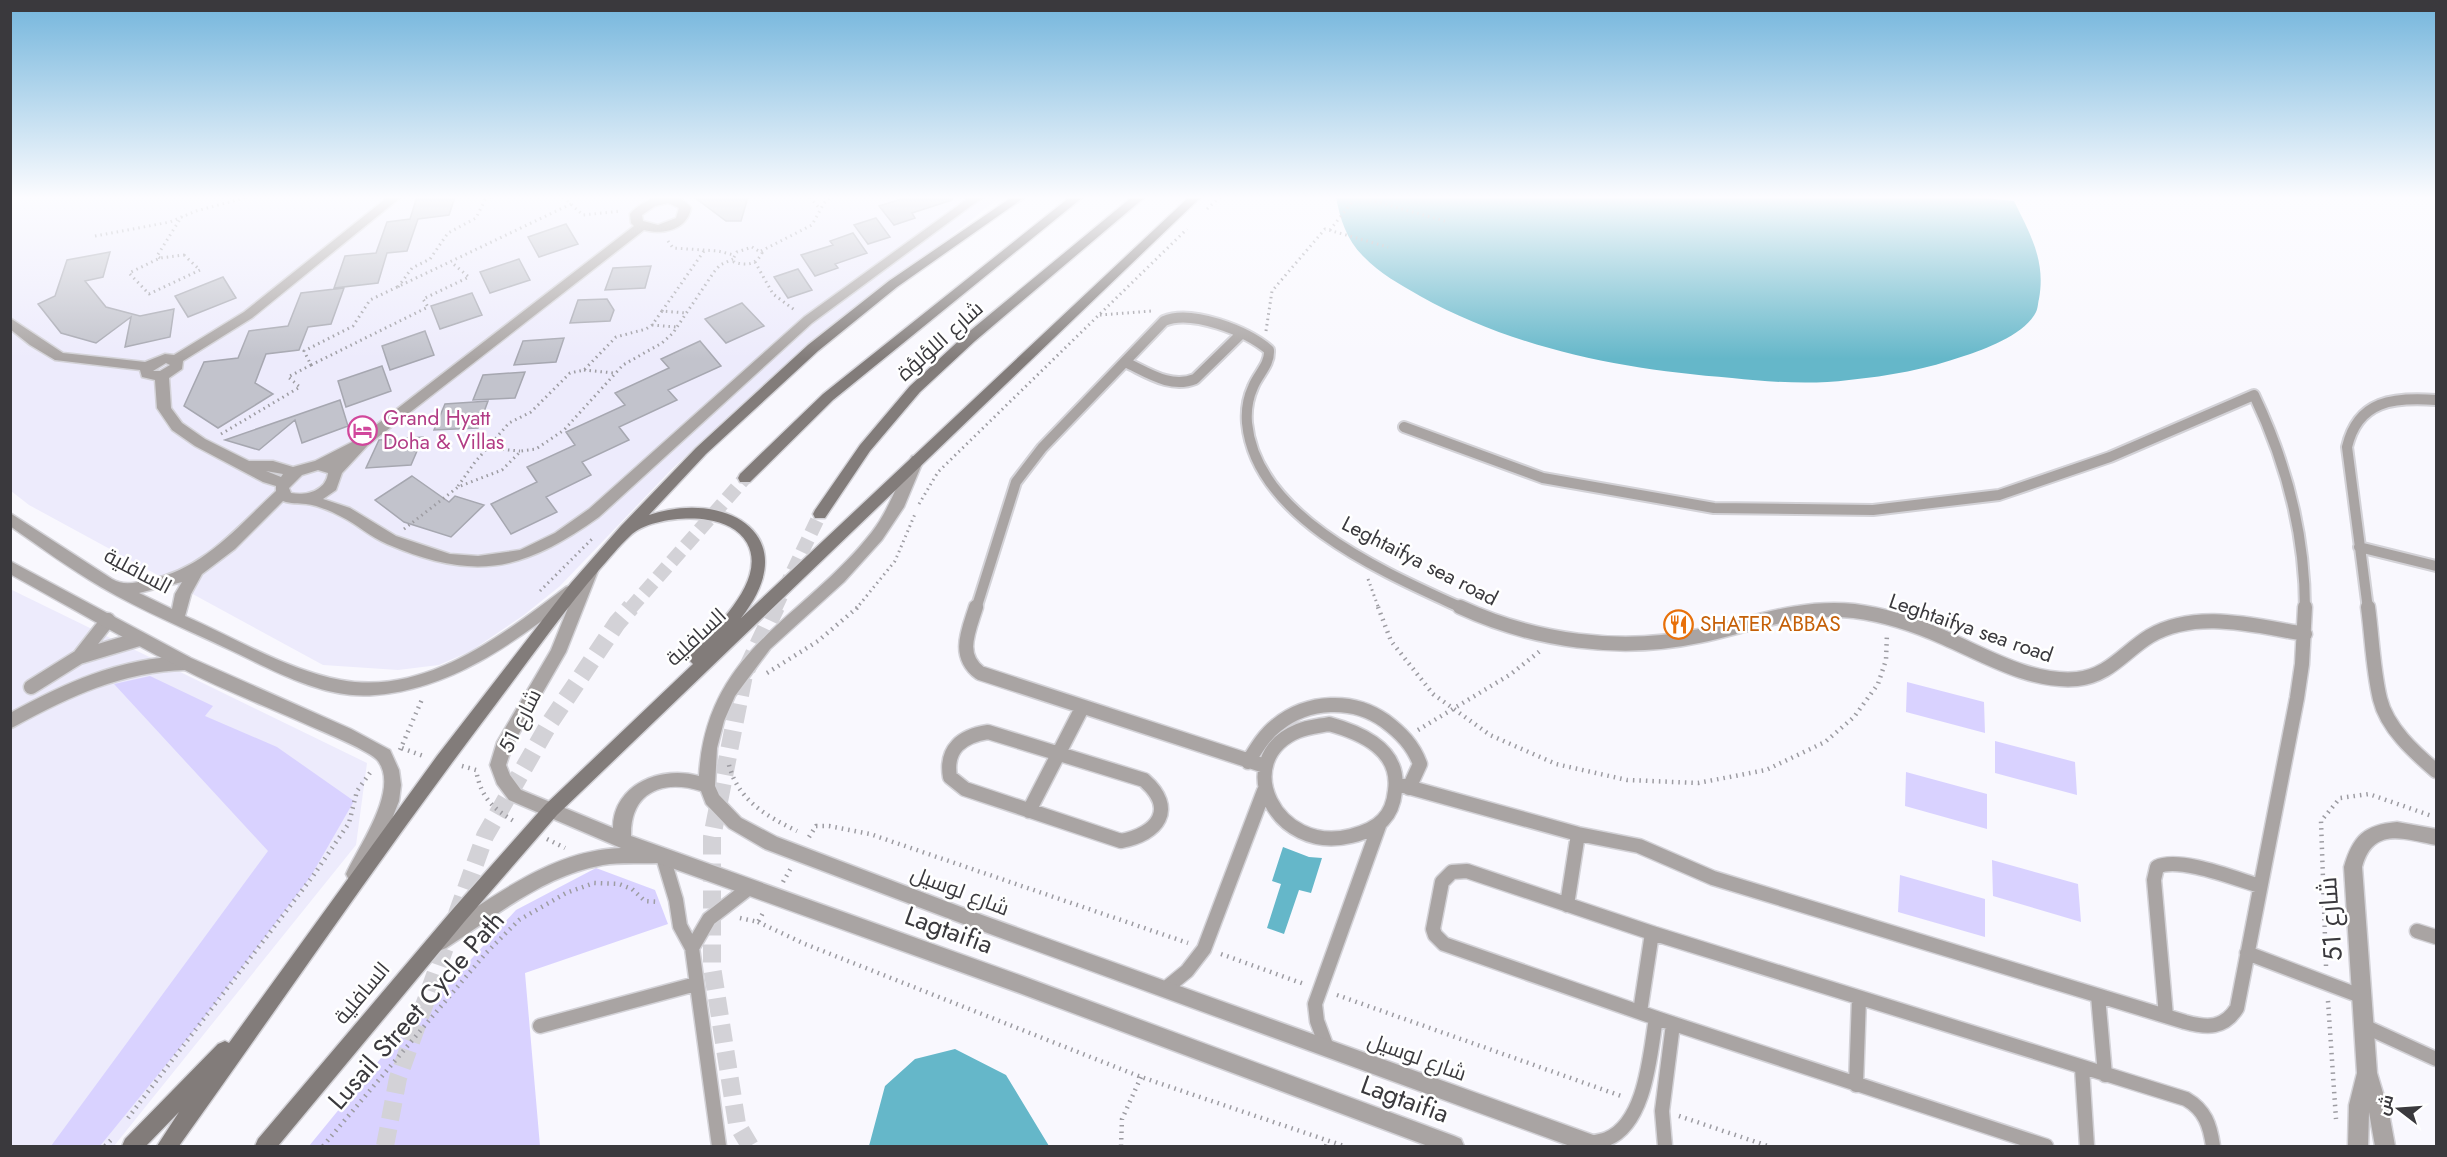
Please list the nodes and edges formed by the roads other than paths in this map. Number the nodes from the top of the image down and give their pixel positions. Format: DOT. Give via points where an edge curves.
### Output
graph roads {
  1 [pos="328,251"];
  2 [pos="610,251"];
  3 [pos="903,251"];
  4 [pos="941,251"];
  5 [pos="1008,251"];
  6 [pos="1074,251"];
  7 [pos="1138,251"];
  8 [pos="10,322"];
  9 [pos="1240,335"];
  10 [pos="176,360"];
  11 [pos="1125,362"];
  12 [pos="149,366"];
  13 [pos="162,376"];
  14 [pos="2436,400"];
  15 [pos="1404,427"];
  16 [pos="363,442"];
  17 [pos="918,458"];
  18 [pos="318,465"];
  19 [pos="248,466"];
  20 [pos="335,471"];
  21 [pos="295,472"];
  22 [pos="745,478"];
  23 [pos="330,487"];
  24 [pos="292,494"];
  25 [pos="345,512"];
  26 [pos="820,514"];
  27 [pos="10,518"];
  28 [pos="626,530"];
  29 [pos="2359,547"];
  30 [pos="2436,566"];
  31 [pos="10,567"];
  32 [pos="197,569"];
  33 [pos="591,571"];
  34 [pos="576,587"];
  35 [pos="120,590"];
  36 [pos="177,618"];
  37 [pos="108,620"];
  38 [pos="2305,634"];
  39 [pos="138,639"];
  40 [pos="79,657"];
  41 [pos="185,663"];
  42 [pos="31,687"];
  43 [pos="1082,708"];
  44 [pos="652,712"];
  45 [pos="10,721"];
  46 [pos="1058,753"];
  47 [pos="1248,762"];
  48 [pos="1265,766"];
  49 [pos="2436,771"];
  50 [pos="707,786"];
  51 [pos="1403,786"];
  52 [pos="1264,790"];
  53 [pos="551,810"];
  54 [pos="1029,811"];
  55 [pos="1380,823"];
  56 [pos="1578,834"];
  57 [pos="2436,837"];
  58 [pos="622,839"];
  59 [pos="661,856"];
  60 [pos="2260,886"];
  61 [pos="750,888"];
  62 [pos="1567,905"];
  63 [pos="329,922"];
  64 [pos="2417,931"];
  65 [pos="1652,933"];
  66 [pos="2436,937"];
  67 [pos="432,947"];
  68 [pos="692,948"];
  69 [pos="2247,953"];
  70 [pos="696,984"];
  71 [pos="1165,989"];
  72 [pos="2098,996"];
  73 [pos="2362,997"];
  74 [pos="1859,998"];
  75 [pos="1640,1012"];
  76 [pos="2166,1016"];
  77 [pos="1656,1018"];
  78 [pos="257,1019"];
  79 [pos="1673,1024"];
  80 [pos="540,1026"];
  81 [pos="2364,1026"];
  82 [pos="1327,1048"];
  83 [pos="2436,1059"];
  84 [pos="2082,1068"];
  85 [pos="2367,1073"];
  86 [pos="2105,1075"];
  87 [pos="1856,1085"];
  88 [pos="1591,1145"];
  89 [pos="132,1146"];
  90 [pos="168,1146"];
  91 [pos="265,1146"];
  92 [pos="719,1146"];
  93 [pos="1454,1146"];
  94 [pos="1665,1146"];
  95 [pos="2046,1146"];
  96 [pos="2086,1146"];
  97 [pos="2213,1146"];
  98 [pos="2358,1146"];
  99 [pos="2385,1146"];
  1 -- 10 [label="street" via="248,315"];
  2 -- 16 [label="street"];
  3 -- 25 [label="street" via="808,320 594,513 560,537 523,555 478,562 450,560 391,540"];
  4 -- 28 [label="street, السافلية" via="813,348 708,444"];
  5 -- 22 [label="street, شارع اللؤلؤة" via="828,397"];
  6 -- 26 [label="street, شارع اللؤلؤة" via="915,389 865,448"];
  7 -- 17 [label="street, السافلية"];
  8 -- 12 [label="street" via="60,357"];
  9 -- 11 [label="lane" via="1190,315 1172,316"];
  9 -- 11 [label="lane" via="1187,383 1173,382"];
  9 -- 38 [label="lane, Leghtaifya sea road" via="1271,353 1251,389 1248,428 1257,457 1276,488 1323,534 1364,560 1495,621 1557,637 1648,643 1706,636 1800,611 1842,610 1887,617 1925,629 2037,675 2074,679 2105,672 2151,635 2185,624 2226,622"];
  10 -- 12 [label="street" via="165,358"];
  10 -- 13 [label="street" via="174,369"];
  11 -- 43 [label="lane" via="1032,459 1016,482 965,644 968,661 981,674"];
  12 -- 13 [label="street" via="146,371 150,376"];
  13 -- 19 [label="street" via="164,409 177,426"];
  14 -- 29 [label="lane" via="2389,402 2368,410 2353,423 2347,447"];
  15 -- 38 [label="lane" via="1543,478 1714,508 1874,510 1999,495 2110,457 2254,395 2274,439 2294,511 2304,571"];
  16 -- 18 [label="street"];
  16 -- 20 [label="street"];
  17 -- 44 [label="street, السافلية"];
  17 -- 50 [label="street" via="897,507 877,536 839,578 764,645 728,693 709,748"];
  18 -- 20 [label="street"];
  18 -- 21 [label="street"];
  19 -- 21 [label="street" via="273,466"];
  19 -- 24 [label="street"];
  20 -- 23 [label="street"];
  21 -- 24 [label="street"];
  23 -- 24 [label="street" via="320,495"];
  23 -- 25 [label="street"];
  24 -- 25 [label="street"];
  24 -- 32 [label="street"];
  27 -- 35 [label="street, السافلية"];
  28 -- 33 [label="street, السافلية"];
  28 -- 44 [label="street" via="672,514 717,515 749,533 760,564 756,582 745,600"];
  29 -- 30 [label="lane"];
  29 -- 49 [label="lane" via="2380,700 2399,735"];
  31 -- 37 [label="street, السافلية"];
  32 -- 35 [label="street" via="150,586"];
  32 -- 36 [label="street" via="183,594"];
  33 -- 34 [label="street, السافلية"];
  33 -- 53 [label="street, شارع 51" via="558,652 506,742 498,765 515,795"];
  34 -- 36 [label="street, السافلية" via="511,637 472,660 426,678 372,690 337,685 272,663"];
  34 -- 63 [label="street, السافلية" via="443,761"];
  35 -- 36 [label="street, السافلية"];
  37 -- 39 [label="street, السافلية"];
  37 -- 40 [label="lane"];
  38 -- 60 [label="lane"];
  39 -- 40 [label="lane"];
  39 -- 41 [label="street, السافلية"];
  40 -- 42 [label="lane"];
  41 -- 45 [label="lane" via="148,664 108,673 63,691"];
  41 -- 63 [label="street, السافلية" via="345,734 387,759 394,786 384,820"];
  43 -- 46 [label="lane"];
  43 -- 47 [label="lane"];
  44 -- 53 [label="street, السافلية"];
  46 -- 54 [label="lane"];
  46 -- 54 [label="lane" via="988,732 968,737 952,750 948,768 956,784"];
  46 -- 54 [label="lane" via="1152,785 1162,802 1158,822 1143,837 1121,841"];
  47 -- 48 [label="lane"];
  47 -- 51 [label="lane" via="1262,737 1287,716 1318,706 1359,708 1389,722 1405,738 1420,764"];
  48 -- 51 [label="lane" via="1270,754 1288,735 1315,725 1337,725 1358,730 1382,747"];
  48 -- 52 [label="lane"];
  50 -- 58 [label="street" via="676,778 656,782 639,792 626,807 620,823"];
  50 -- 71 [label="street, شارع لوسيل" via="712,799 735,823 771,843"];
  51 -- 55 [label="lane"];
  51 -- 56 [label="lane"];
  52 -- 55 [label="lane" via="1286,824 1312,837 1355,837"];
  52 -- 71 [label="lane" via="1204,949 1187,971"];
  53 -- 58 [label="street, شارع 51"];
  53 -- 67 [label="street, السافلية"];
  55 -- 82 [label="lane" via="1315,1004"];
  56 -- 62 [label="lane"];
  56 -- 72 [label="lane" via="1639,846 1705,875"];
  57 -- 73 [label="street, شارع 51" via="2391,829 2362,843 2355,854"];
  58 -- 59 [label="street, شارع 51"];
  59 -- 61 [label="street, Lagtaifia"];
  59 -- 67 [label="street, Lagtaifia" via="601,857 569,866"];
  59 -- 68 [label="lane" via="680,926"];
  60 -- 69 [label="lane"];
  60 -- 76 [label="lane" via="2180,864 2157,867 2154,880"];
  61 -- 68 [label="lane" via="715,911"];
  61 -- 93 [label="street, Lagtaifia"];
  62 -- 65 [label="lane"];
  62 -- 75 [label="lane" via="1460,870 1442,882 1433,929 1444,944"];
  63 -- 78 [label="street, السافلية"];
  64 -- 66 [label="lane"];
  65 -- 74 [label="lane"];
  65 -- 75 [label="lane"];
  67 -- 91 [label="street, السافلية"];
  68 -- 70 [label="lane"];
  69 -- 73 [label="lane"];
  69 -- 76 [label="lane" via="2237,1008 2226,1023 2204,1026"];
  70 -- 80 [label="lane"];
  70 -- 92 [label="lane"];
  71 -- 82 [label="street, شارع لوسيل"];
  72 -- 76 [label="lane"];
  72 -- 86 [label="lane"];
  73 -- 81 [label="street, شارع 51"];
  74 -- 84 [label="lane"];
  74 -- 87 [label="lane"];
  75 -- 77 [label="lane"];
  77 -- 79 [label="lane"];
  77 -- 88 [label="lane" via="1639,1102 1629,1121 1613,1136"];
  78 -- 89 [label="street"];
  78 -- 90 [label="street, السافلية"];
  79 -- 87 [label="lane"];
  79 -- 94 [label="lane" via="1662,1110"];
  81 -- 83 [label="lane"];
  81 -- 85 [label="street, شارع 51"];
  82 -- 88 [label="street, شارع لوسيل"];
  84 -- 86 [label="lane"];
  84 -- 96 [label="lane"];
  85 -- 98 [label="street, شارع 51" via="2359,1105"];
  85 -- 99 [label="street, شارع 51"];
  86 -- 97 [label="lane" via="2193,1102 2209,1120"];
  87 -- 95 [label="lane"];
}
